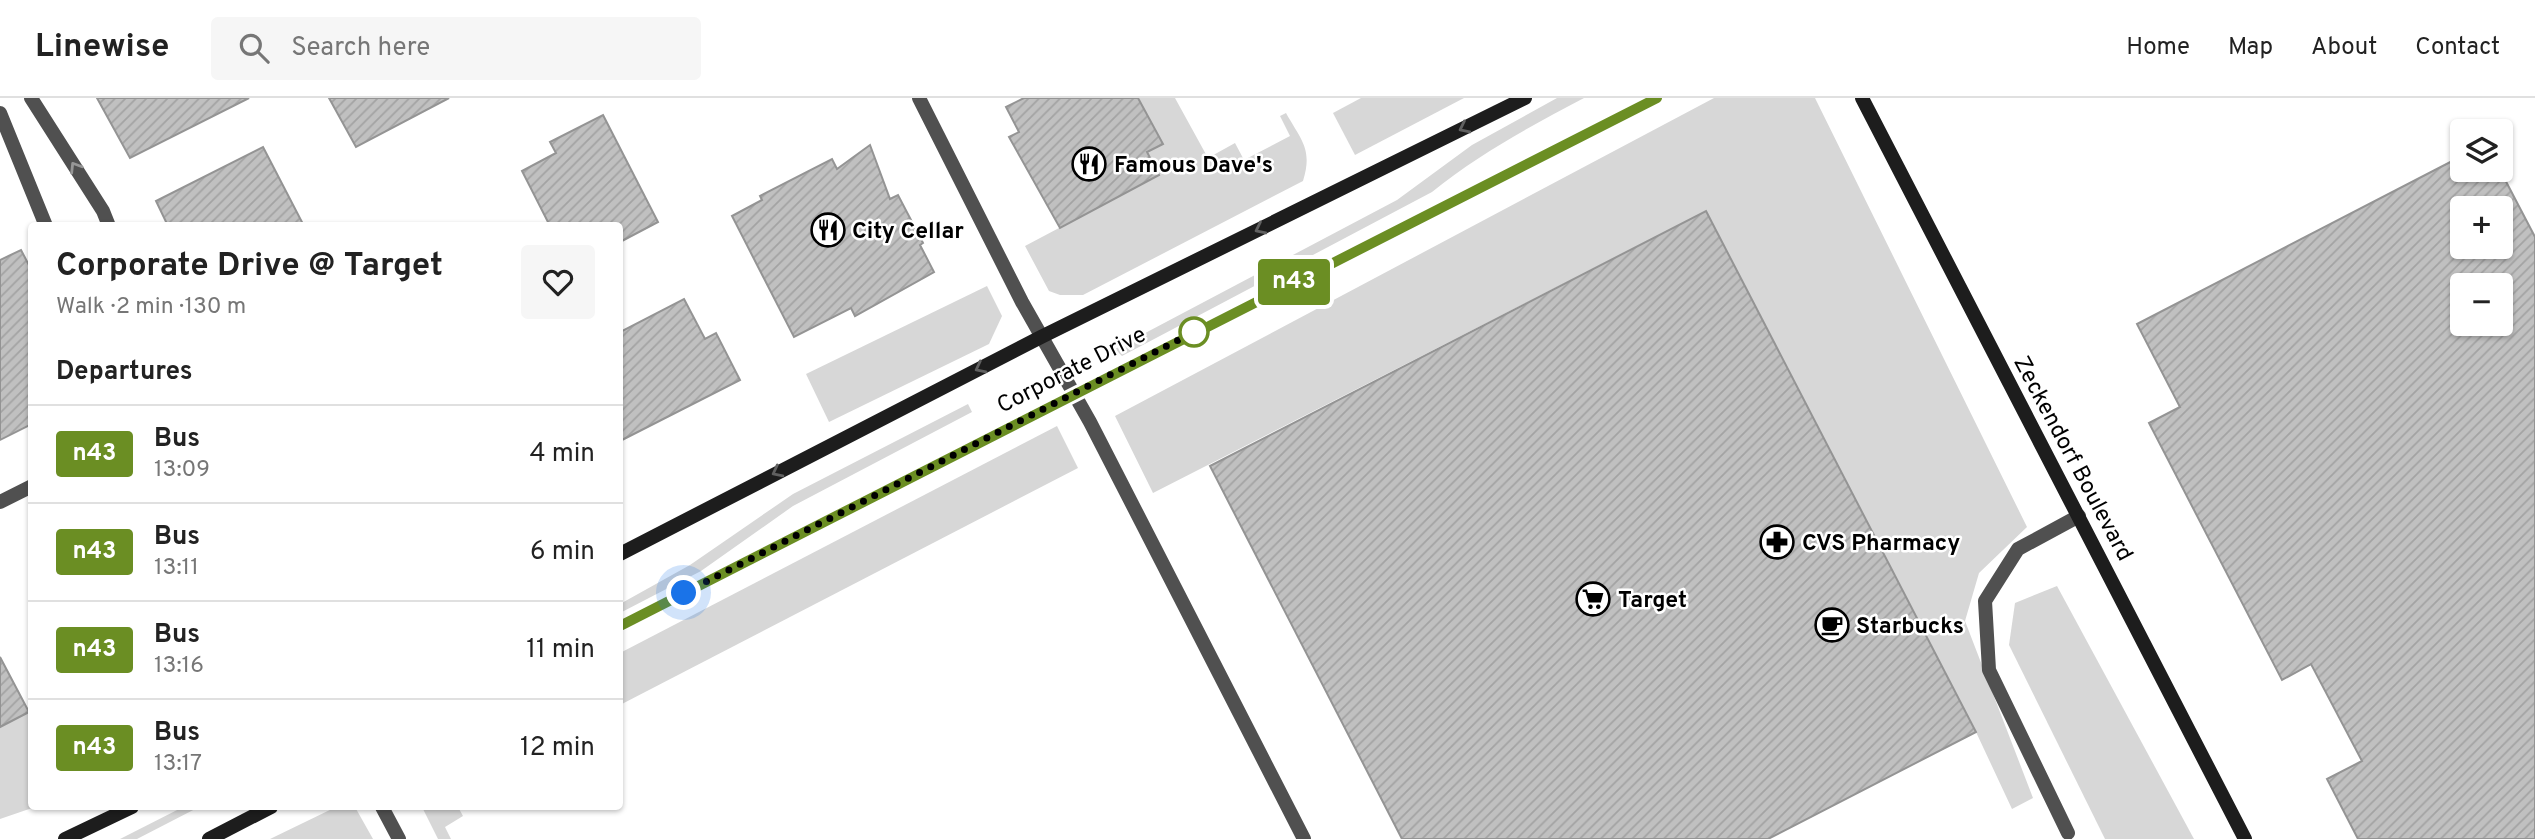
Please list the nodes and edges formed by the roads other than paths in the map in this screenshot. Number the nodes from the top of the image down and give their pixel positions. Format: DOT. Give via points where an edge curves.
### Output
graph roads {
  1 [pos="31,98"];
  2 [pos="919,98"];
  3 [pos="1525,98"];
  4 [pos="1657,98"];
  5 [pos="1862,98"];
  6 [pos="0,113"];
  7 [pos="44,222"];
  8 [pos="107,222"];
  9 [pos="1041,337"];
  10 [pos="1073,394"];
  11 [pos="28,488"];
  12 [pos="0,502"];
  13 [pos="2079,516"];
  14 [pos="623,552"];
  15 [pos="623,624"];
  16 [pos="126,810"];
  17 [pos="265,810"];
  18 [pos="384,810"];
  19 [pos="2068,833"];
  20 [pos="65,839"];
  21 [pos="209,839"];
  22 [pos="399,839"];
  23 [pos="1304,839"];
  24 [pos="2245,839"];
  8 -- 1 [label="street, one-way"];
  2 -- 9 [label="street"];
  3 -- 9 [label="main road, Corporate Drive, one-way"];
  4 -- 10 [label="main road, Corporate Drive"];
  5 -- 13 [label="main road, Zeckendorf Boulevard"];
  6 -- 7 [label="street"];
  9 -- 10 [label="street"];
  9 -- 14 [label="main road, Corporate Drive, one-way"];
  10 -- 15 [label="main road, Corporate Drive"];
  10 -- 23 [label="street"];
  11 -- 12 [label="street"];
  13 -- 19 [label="street" via="2018,549 1985,601 1989,670"];
  13 -- 24 [label="main road, Zeckendorf Boulevard"];
  16 -- 20 [label="main road"];
  17 -- 21 [label="main road"];
  18 -- 22 [label="street"];
}
